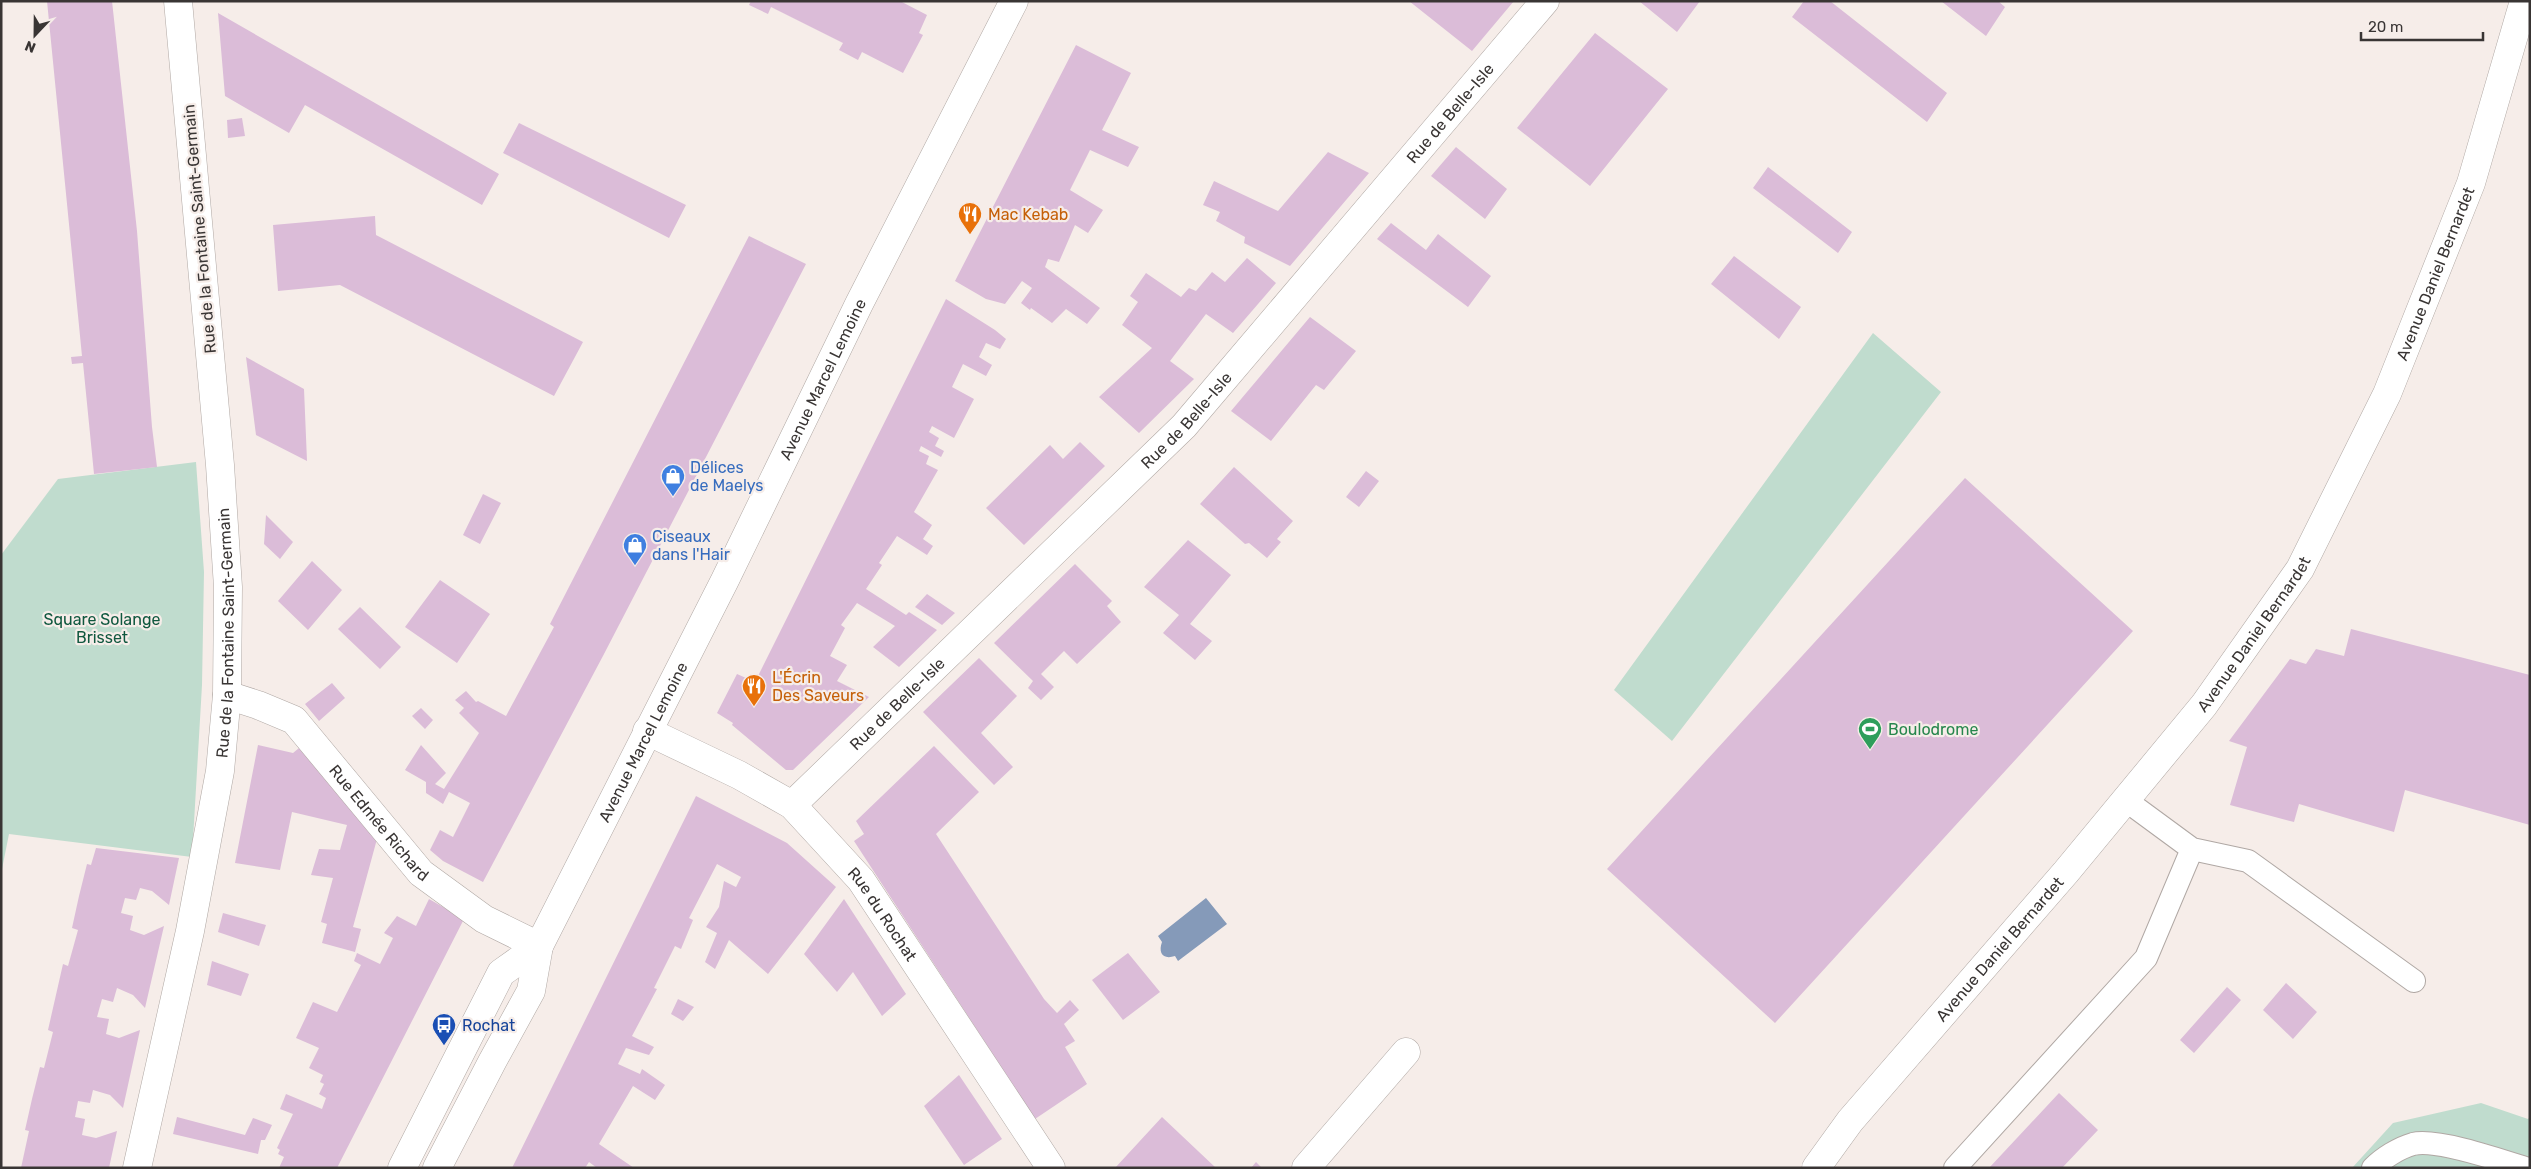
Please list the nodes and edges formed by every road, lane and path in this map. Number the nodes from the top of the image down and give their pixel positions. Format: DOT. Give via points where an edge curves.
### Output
graph roads {
  1 [pos="178,1"];
  2 [pos="1014,1"];
  3 [pos="1545,1"];
  4 [pos="2524,1"];
  5 [pos="227,695"];
  6 [pos="648,731"];
  7 [pos="2124,800"];
  8 [pos="792,805"];
  9 [pos="2192,849"];
  10 [pos="539,946"];
  11 [pos="2414,981"];
  12 [pos="1406,1052"];
  13 [pos="137,1168"];
  14 [pos="402,1168"];
  15 [pos="437,1168"];
  16 [pos="1051,1168"];
  17 [pos="1306,1168"];
  18 [pos="1816,1168"];
  19 [pos="1955,1168"];
  20 [pos="2373,1168"];
  21 [pos="2526,1168"];
  1 -- 5 [label="street, Rue de la Fontaine Saint-Germain" via="228,587"];
  2 -- 6 [label="street, Avenue Marcel Lemoine" via="859,304"];
  3 -- 8 [label="street, Rue de Belle-Isle" via="1184,426"];
  4 -- 7 [label="street, Avenue Daniel Bernardet" via="2472,183 2387,394 2300,569 2204,705"];
  5 -- 10 [label="street, Rue Edmée Richard" via="294,720 421,873 484,919"];
  5 -- 13 [label="street, Rue de la Fontaine Saint-Germain" via="220,771 190,931"];
  6 -- 8 [label="street, Rue du Rochat" via="740,774"];
  6 -- 10 [label="street, Avenue Marcel Lemoine"];
  7 -- 9 [label="lane"];
  7 -- 18 [label="street, Avenue Daniel Bernardet" via="1850,1122"];
  8 -- 16 [label="street, Rue du Rochat" via="861,880"];
  9 -- 11 [label="lane" via="2248,861"];
  9 -- 19 [label="lane" via="2146,958"];
  10 -- 14 [label="street, Avenue Marcel Lemoine" via="501,973"];
  10 -- 15 [label="street, Avenue Marcel Lemoine" via="531,992"];
  12 -- 17 [label="street"];
  20 -- 21 [label="lane" via="2414,1144 2454,1147"];
}
